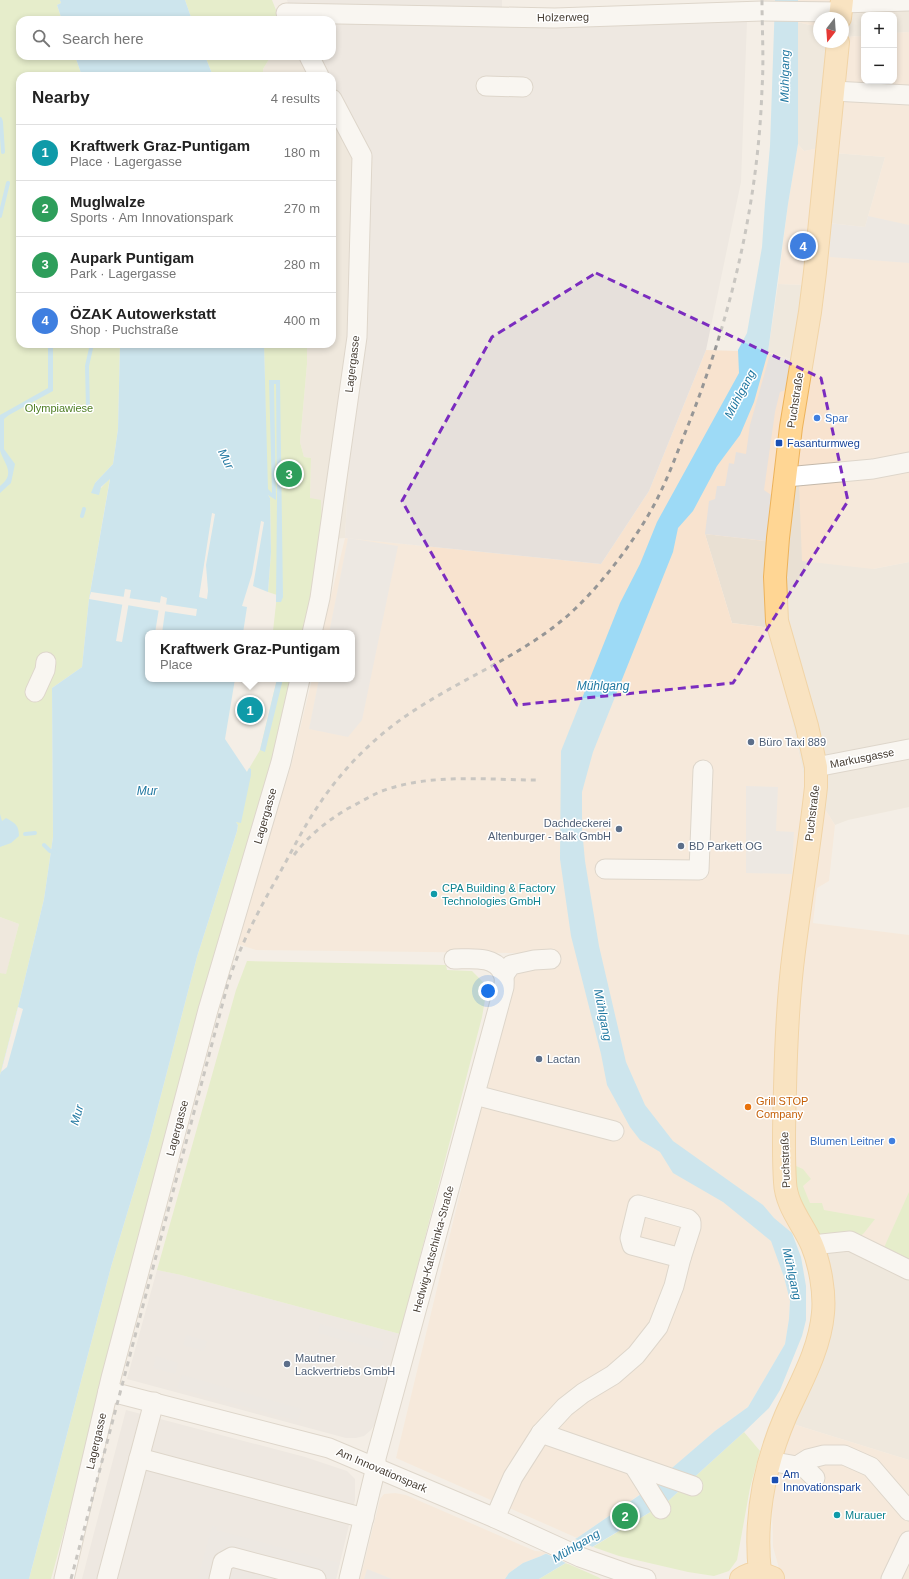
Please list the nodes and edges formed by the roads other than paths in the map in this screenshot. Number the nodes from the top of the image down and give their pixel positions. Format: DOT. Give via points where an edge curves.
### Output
graph roads {
  1 [pos="909,1"];
  2 [pos="841,8"];
  3 [pos="285,11"];
  4 [pos="837,48"];
  5 [pos="311,60"];
  6 [pos="317,72"];
  7 [pos="486,86"];
  8 [pos="523,87"];
  9 [pos="833,91"];
  10 [pos="909,94"];
  11 [pos="336,107"];
  12 [pos="909,462"];
  13 [pos="786,477"];
  14 [pos="313,630"];
  15 [pos="46,662"];
  16 [pos="299,682"];
  17 [pos="35,692"];
  18 [pos="909,749"];
  19 [pos="816,768"];
  20 [pos="703,770"];
  21 [pos="605,869"];
  22 [pos="454,959"];
  23 [pos="551,959"];
  24 [pos="504,975"];
  25 [pos="475,1095"];
  26 [pos="614,1131"];
  27 [pos="812,1245"];
  28 [pos="681,1258"];
  29 [pos="909,1270"];
  30 [pos="108,1391"];
  31 [pos="154,1402"];
  32 [pos="541,1433"];
  33 [pos="139,1458"];
  34 [pos="769,1461"];
  35 [pos="801,1464"];
  36 [pos="376,1467"];
  37 [pos="815,1478"];
  38 [pos="654,1480"];
  39 [pos="693,1486"];
  40 [pos="661,1509"];
  41 [pos="909,1511"];
  42 [pos="364,1518"];
  43 [pos="495,1518"];
  44 [pos="909,1541"];
  45 [pos="758,1577"];
  46 [pos="635,1578"];
  47 [pos="64,1579"];
  48 [pos="107,1579"];
  49 [pos="219,1579"];
  50 [pos="316,1579"];
  51 [pos="349,1579"];
  52 [pos="891,1579"];
  1 -- 2 [label="street, Holzerweg"];
  2 -- 3 [label="street, Holzerweg" via="806,12 555,18"];
  4 -- 9 [label="main road, Puchstraße"];
  5 -- 6 [label="street"];
  7 -- 8 [label="street"];
  9 -- 10 [label="street"];
  9 -- 13 [label="main road, Puchstraße" via="814,286 793,412"];
  11 -- 14 [label="street, Lagergasse" via="362,156 357,329 320,598"];
  12 -- 13 [label="street" via="872,469"];
  13 -- 19 [label="main road, Puchstraße" via="775,578 777,621 807,726"];
  15 -- 17 [label="street"];
  16 -- 30 [label="street, Lagergasse" via="281,762 208,1010"];
  18 -- 19 [label="street, Markusgasse"];
  19 -- 27 [label="main road, Puchstraße" via="816,786 786,1035 784,1120 785,1184 788,1201"];
  20 -- 21 [label="street" via="700,870"];
  22 -- 24 [label="street" via="486,959 497,964"];
  23 -- 24 [label="street" via="511,965"];
  24 -- 25 [label="street, Hedwig-Katschinka-Straße" via="504,988"];
  25 -- 26 [label="street"];
  25 -- 36 [label="street, Hedwig-Katschinka-Straße" via="376,1458"];
  27 -- 29 [label="street" via="850,1241"];
  27 -- 34 [label="main road, Puchstraße" via="820,1268 823,1310 820,1333"];
  28 -- 32 [label="street" via="674,1286 658,1327 636,1355 613,1375 565,1407"];
  30 -- 31 [label="street, Am Innovationspark"];
  30 -- 47 [label="street, Lagergasse"];
  31 -- 33 [label="street"];
  31 -- 36 [label="street, Am Innovationspark" via="329,1448"];
  32 -- 38 [label="street" via="634,1466"];
  32 -- 43 [label="street" via="513,1477"];
  33 -- 42 [label="street"];
  33 -- 48 [label="street"];
  34 -- 35 [label="street" via="797,1466"];
  34 -- 45 [label="main road, Puchstraße" via="758,1518"];
  35 -- 37 [label="street"];
  35 -- 41 [label="street" via="824,1455 844,1454 871,1467"];
  36 -- 42 [label="street, Hedwig-Katschinka-Straße"];
  36 -- 43 [label="street, Am Innovationspark"];
  38 -- 39 [label="street"];
  38 -- 40 [label="street"];
  42 -- 51 [label="street, Hedwig-Katschinka-Straße"];
  43 -- 46 [label="street, Am Innovationspark" via="580,1557"];
  44 -- 52 [label="street"];
  49 -- 50 [label="street" via="223,1562 232,1557"];
}
